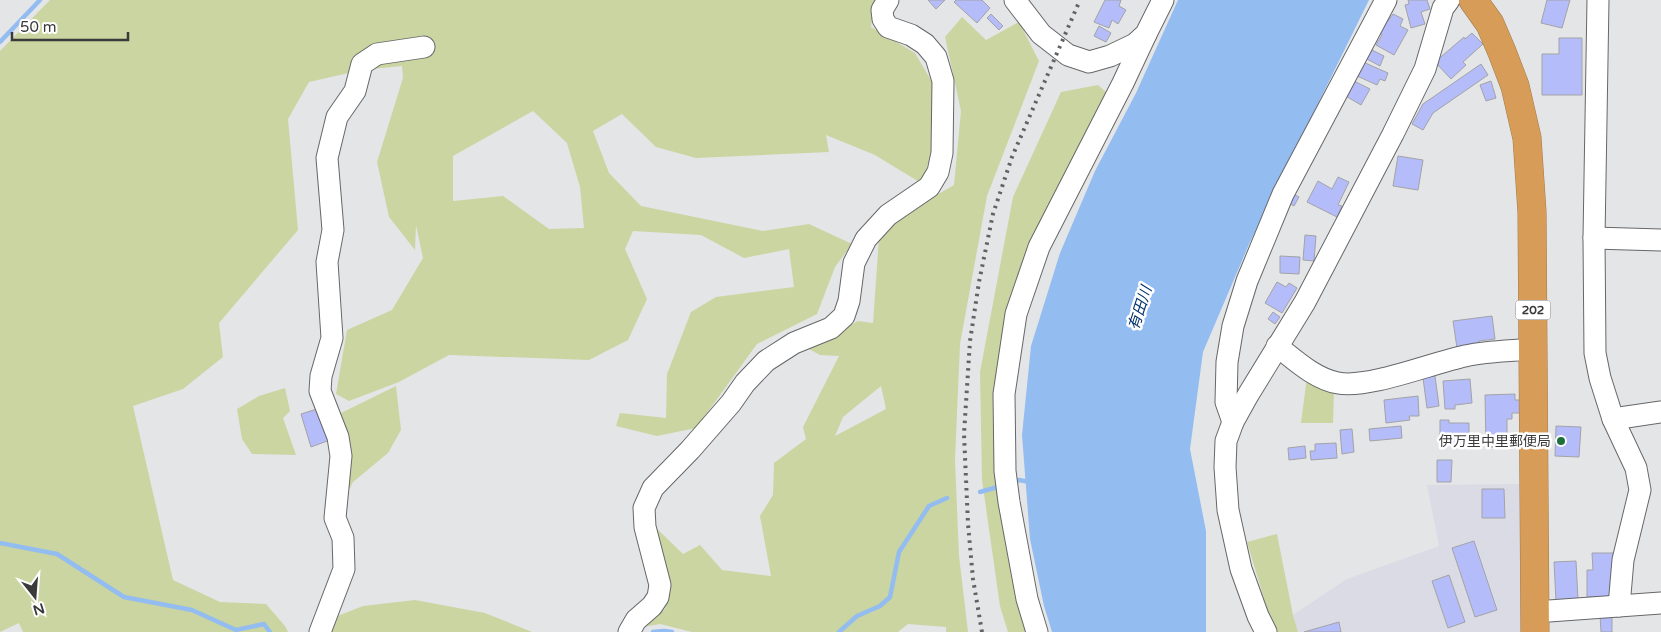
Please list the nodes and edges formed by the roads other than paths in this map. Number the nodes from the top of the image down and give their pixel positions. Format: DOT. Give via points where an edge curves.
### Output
graph roads {
  1 [pos="888,0"];
  2 [pos="1015,0"];
  3 [pos="1164,0"];
  4 [pos="1386,0"];
  5 [pos="1473,0"];
  6 [pos="1598,0"];
  7 [pos="1443,3"];
  8 [pos="1146,34"];
  9 [pos="424,47"];
  10 [pos="1594,238"];
  11 [pos="1661,240"];
  12 [pos="1277,346"];
  13 [pos="1533,349"];
  14 [pos="1661,412"];
  15 [pos="1613,419"];
  16 [pos="1233,422"];
  17 [pos="1661,603"];
  18 [pos="1620,606"];
  19 [pos="1535,622"];
  20 [pos="630,630"];
  21 [pos="320,632"];
  22 [pos="1037,632"];
  23 [pos="1266,632"];
  1 -- 20 [label="street" via="882,10 888,27 925,44 936,57 943,81 942,153 938,172 930,187 888,215 866,239 854,264 850,301 844,316 831,328 794,343 766,361 653,488 644,508 645,527 660,584 658,598"];
  2 -- 8 [label="street" via="1041,34 1068,55 1089,62 1135,44"];
  3 -- 8 [label="street"];
  4 -- 16 [label="street" via="1283,194 1247,281 1233,326 1227,362 1226,402"];
  5 -- 13 [label="highway, 202" via="1490,24 1502,52 1515,86 1527,138 1532,212"];
  6 -- 10 [label="street"];
  7 -- 12 [label="street" via="1425,69 1305,302"];
  8 -- 22 [label="street" via="1039,247 1016,314 1004,394 1005,472 1027,598"];
  9 -- 21 [label="street" via="376,54 362,64 355,91 337,117 326,158 332,230 327,262 332,338 320,391 338,437 341,456 335,518 343,538 344,569"];
  10 -- 11 [label="street"];
  10 -- 15 [label="street" via="1595,353"];
  12 -- 13 [label="street" via="1302,366 1340,384 1379,379 1467,356"];
  12 -- 16 [label="street"];
  13 -- 19 [label="highway, 202"];
  14 -- 15 [label="street"];
  15 -- 18 [label="street" via="1636,468 1640,490 1623,560"];
  16 -- 23 [label="street" via="1226,441 1228,510 1241,569"];
  17 -- 18 [label="street"];
  18 -- 19 [label="street"];
}
